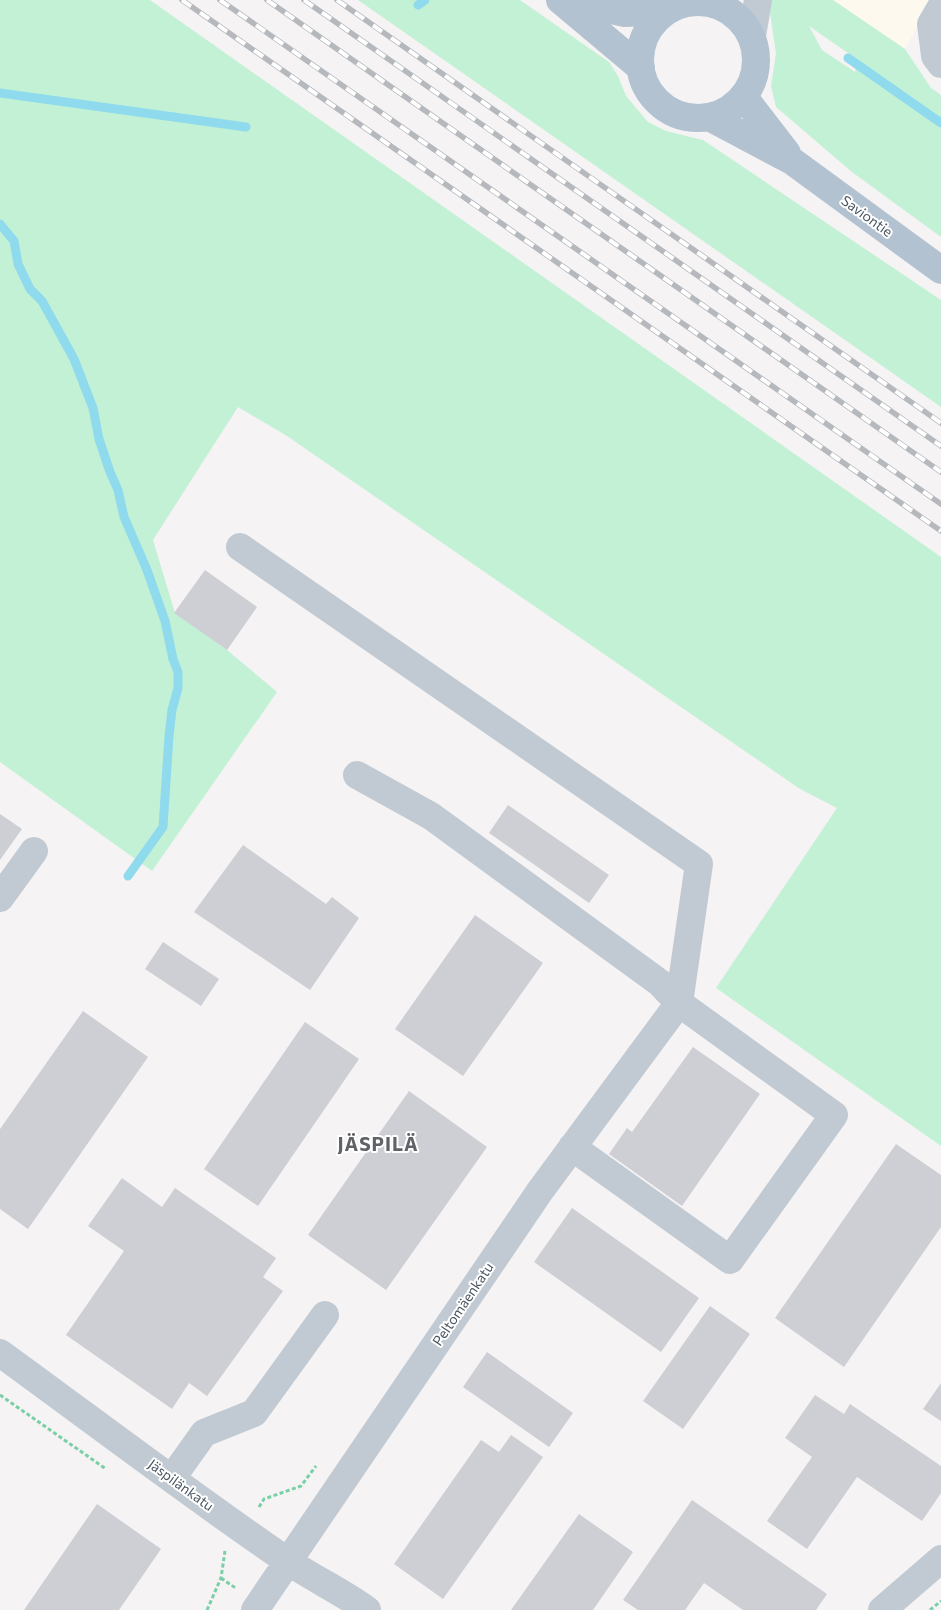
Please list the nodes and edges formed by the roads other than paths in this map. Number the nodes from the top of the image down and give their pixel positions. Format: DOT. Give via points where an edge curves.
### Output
graph roads {
  1 [pos="560,0"];
  2 [pos="583,0"];
  3 [pos="758,0"];
  4 [pos="715,2"];
  5 [pos="941,7"];
  6 [pos="664,11"];
  7 [pos="752,36"];
  8 [pos="941,64"];
  9 [pos="641,68"];
  10 [pos="743,96"];
  11 [pos="709,117"];
  12 [pos="792,160"];
  13 [pos="941,270"];
  14 [pos="240,546"];
  15 [pos="357,775"];
  16 [pos="34,851"];
  17 [pos="0,898"];
  18 [pos="679,1003"];
  19 [pos="572,1147"];
  20 [pos="325,1315"];
  21 [pos="0,1353"];
  22 [pos="172,1478"];
  23 [pos="941,1559"];
  24 [pos="288,1562"];
  25 [pos="255,1610"];
  26 [pos="367,1610"];
  27 [pos="882,1610"];
  1 -- 9 [label="main road"];
  2 -- 6 [label="main road" via="625,13"];
  3 -- 7 [label="street"];
  4 -- 6 [label="main road" via="691,2"];
  4 -- 7 [label="main road" via="740,20"];
  5 -- 8 [label="street" via="932,24 935,56"];
  6 -- 9 [label="main road" via="644,38 640,52"];
  7 -- 10 [label="main road" via="754,72"];
  9 -- 11 [label="main road" via="650,93 670,111 682,116"];
  10 -- 11 [label="main road" via="728,109"];
  10 -- 12 [label="main road, Saviontie"];
  11 -- 12 [label="main road, Saviontie"];
  12 -- 13 [label="main road, Saviontie"];
  14 -- 18 [label="street" via="699,864"];
  15 -- 18 [label="street" via="431,816 660,983"];
  16 -- 17 [label="street"];
  18 -- 19 [label="street, Peltomäenkatu"];
  18 -- 19 [label="street" via="834,1115 730,1260"];
  19 -- 24 [label="street, Peltomäenkatu"];
  20 -- 22 [label="street" via="254,1413 204,1433"];
  21 -- 22 [label="street, Jäspilänkatu"];
  22 -- 24 [label="street, Jäspilänkatu"];
  23 -- 27 [label="street"];
  24 -- 25 [label="street, Peltomäenkatu"];
  24 -- 26 [label="street, Jäspilänkatu"];
}
